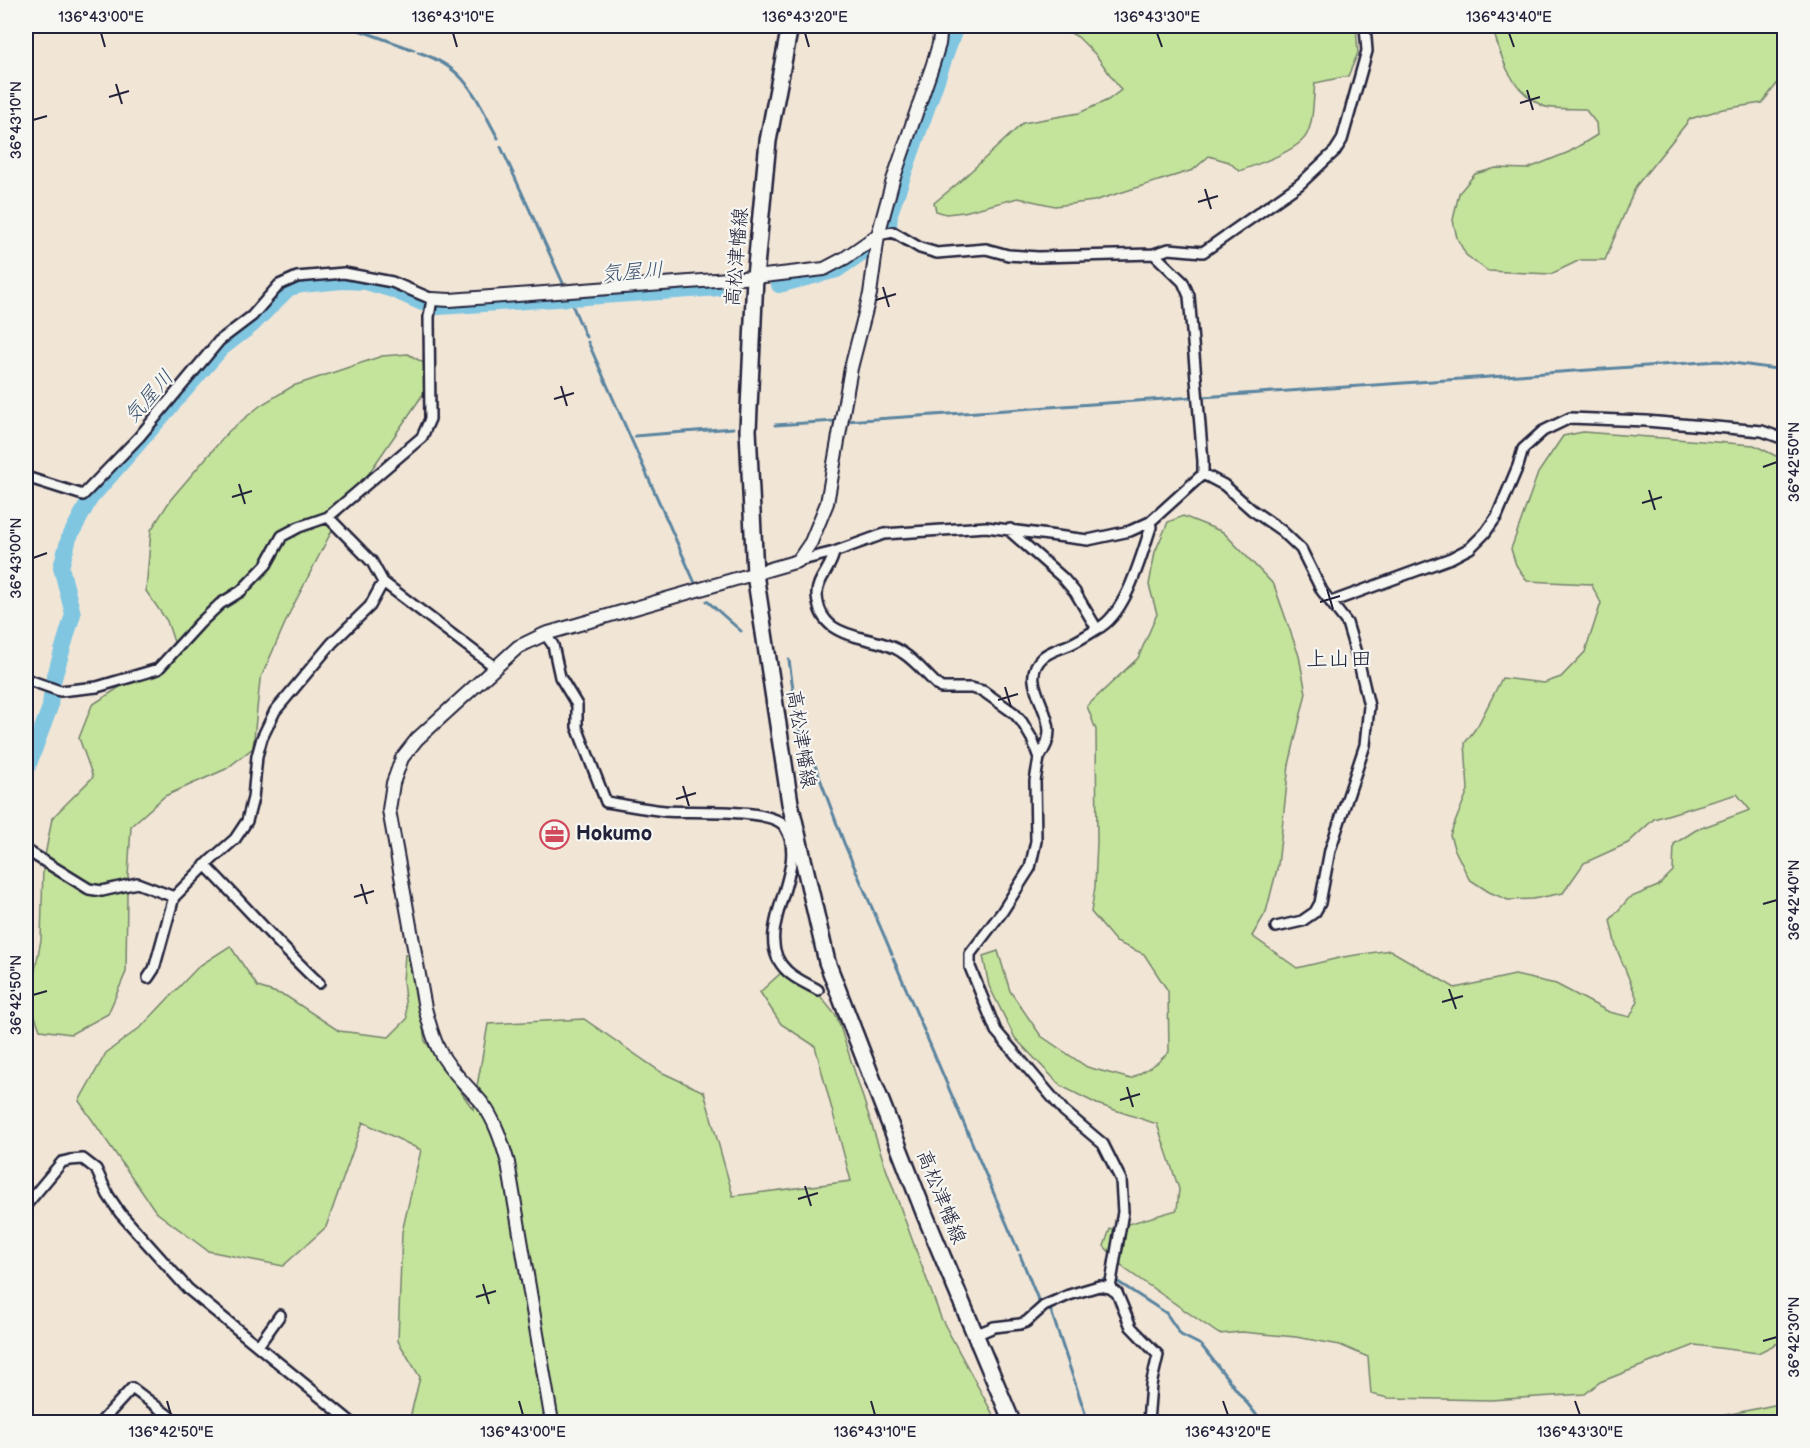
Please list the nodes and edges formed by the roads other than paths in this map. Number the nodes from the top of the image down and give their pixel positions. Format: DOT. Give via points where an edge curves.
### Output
graph roads {
  1 [pos="790,26"];
  2 [pos="941,26"];
  3 [pos="1365,26"];
  4 [pos="878,236"];
  5 [pos="1154,254"];
  6 [pos="755,277"];
  7 [pos="432,299"];
  8 [pos="1785,439"];
  9 [pos="1203,474"];
  10 [pos="26,477"];
  11 [pos="328,518"];
  12 [pos="1150,522"];
  13 [pos="1010,529"];
  14 [pos="834,552"];
  15 [pos="798,561"];
  16 [pos="755,574"];
  17 [pos="383,582"];
  18 [pos="1331,602"];
  19 [pos="1097,629"];
  20 [pos="545,634"];
  21 [pos="495,667"];
  22 [pos="26,679"];
  23 [pos="1039,758"];
  24 [pos="26,850"];
  25 [pos="205,866"];
  26 [pos="806,873"];
  27 [pos="788,877"];
  28 [pos="174,897"];
  29 [pos="1276,927"];
  30 [pos="148,978"];
  31 [pos="319,983"];
  32 [pos="818,990"];
  33 [pos="26,1205"];
  34 [pos="1110,1287"];
  35 [pos="280,1315"];
  36 [pos="975,1335"];
  37 [pos="258,1346"];
  38 [pos="101,1422"];
  39 [pos="177,1422"];
  40 [pos="351,1422"];
  41 [pos="552,1422"];
  42 [pos="1012,1422"];
  43 [pos="1148,1422"];
  1 -- 6 [label="main road, 高松津幡線" via="768,141"];
  2 -- 4 [label="street" via="933,64"];
  3 -- 5 [label="street" via="1367,51 1342,140 1335,151 1300,184 1203,252 1169,249"];
  4 -- 5 [label="street" via="893,232 937,253 986,249 1038,257"];
  4 -- 6 [label="street" via="824,269"];
  4 -- 15 [label="street" via="870,294 851,368 826,503 812,542"];
  5 -- 9 [label="street" via="1183,282 1189,296"];
  6 -- 7 [label="street"];
  6 -- 16 [label="main road, 高松津幡線" via="748,430"];
  7 -- 10 [label="street" via="392,282 344,273 297,277 279,285 252,315 219,341 139,437 82,495"];
  7 -- 11 [label="street" via="430,419 422,437"];
  8 -- 18 [label="street" via="1762,431 1570,418 1543,431 1523,449 1497,516 1470,548"];
  9 -- 12 [label="street"];
  9 -- 18 [label="street" via="1224,485 1301,549"];
  11 -- 17 [label="street" via="372,562"];
  11 -- 22 [label="street" via="282,536 266,565 241,591 200,622 158,669 97,687 60,691"];
  12 -- 13 [label="street" via="1130,531 1088,540"];
  12 -- 19 [label="street" via="1129,589 1107,624"];
  13 -- 14 [label="street" via="884,534"];
  13 -- 19 [label="street" via="1063,578"];
  14 -- 15 [label="street"];
  14 -- 23 [label="street" via="817,594 832,628 898,650 941,688 983,691 1022,722"];
  15 -- 16 [label="street"];
  16 -- 20 [label="street"];
  16 -- 26 [label="main road, 高松津幡線" via="790,803"];
  17 -- 21 [label="street"];
  17 -- 25 [label="street" via="370,606 332,643 275,711 257,756 247,821 235,839"];
  18 -- 29 [label="street" via="1347,623 1359,663 1369,706 1365,744 1330,850 1320,903 1302,921"];
  19 -- 23 [label="street" via="1048,653 1036,668 1033,681 1049,730 1048,742"];
  20 -- 21 [label="street" via="518,647"];
  20 -- 27 [label="street" via="553,645 560,677 576,705 576,727 606,802 775,819 788,834"];
  21 -- 41 [label="street" via="417,739 402,758 389,810 432,1031 451,1069 493,1121 508,1163"];
  23 -- 34 [label="street" via="1035,782 1036,842 1030,868 970,954 970,968 996,1032 1064,1111 1103,1144 1121,1180 1123,1212"];
  24 -- 28 [label="street" via="88,889 102,891 137,883"];
  25 -- 28 [label="street"];
  25 -- 31 [label="street"];
  26 -- 27 [label="street"];
  26 -- 36 [label="main road, 高松津幡線" via="827,962"];
  27 -- 32 [label="street" via="773,933 774,946 786,970"];
  28 -- 30 [label="street"];
  33 -- 37 [label="street" via="62,1162 83,1159 96,1169 120,1213 188,1289"];
  34 -- 36 [label="street" via="1069,1294 1044,1306 1026,1322 994,1327"];
  34 -- 43 [label="street" via="1131,1326 1158,1355"];
  35 -- 37 [label="street"];
  36 -- 42 [label="main road, 高松津幡線"];
  37 -- 40 [label="street"];
  38 -- 39 [label="street" via="132,1388"];
}
